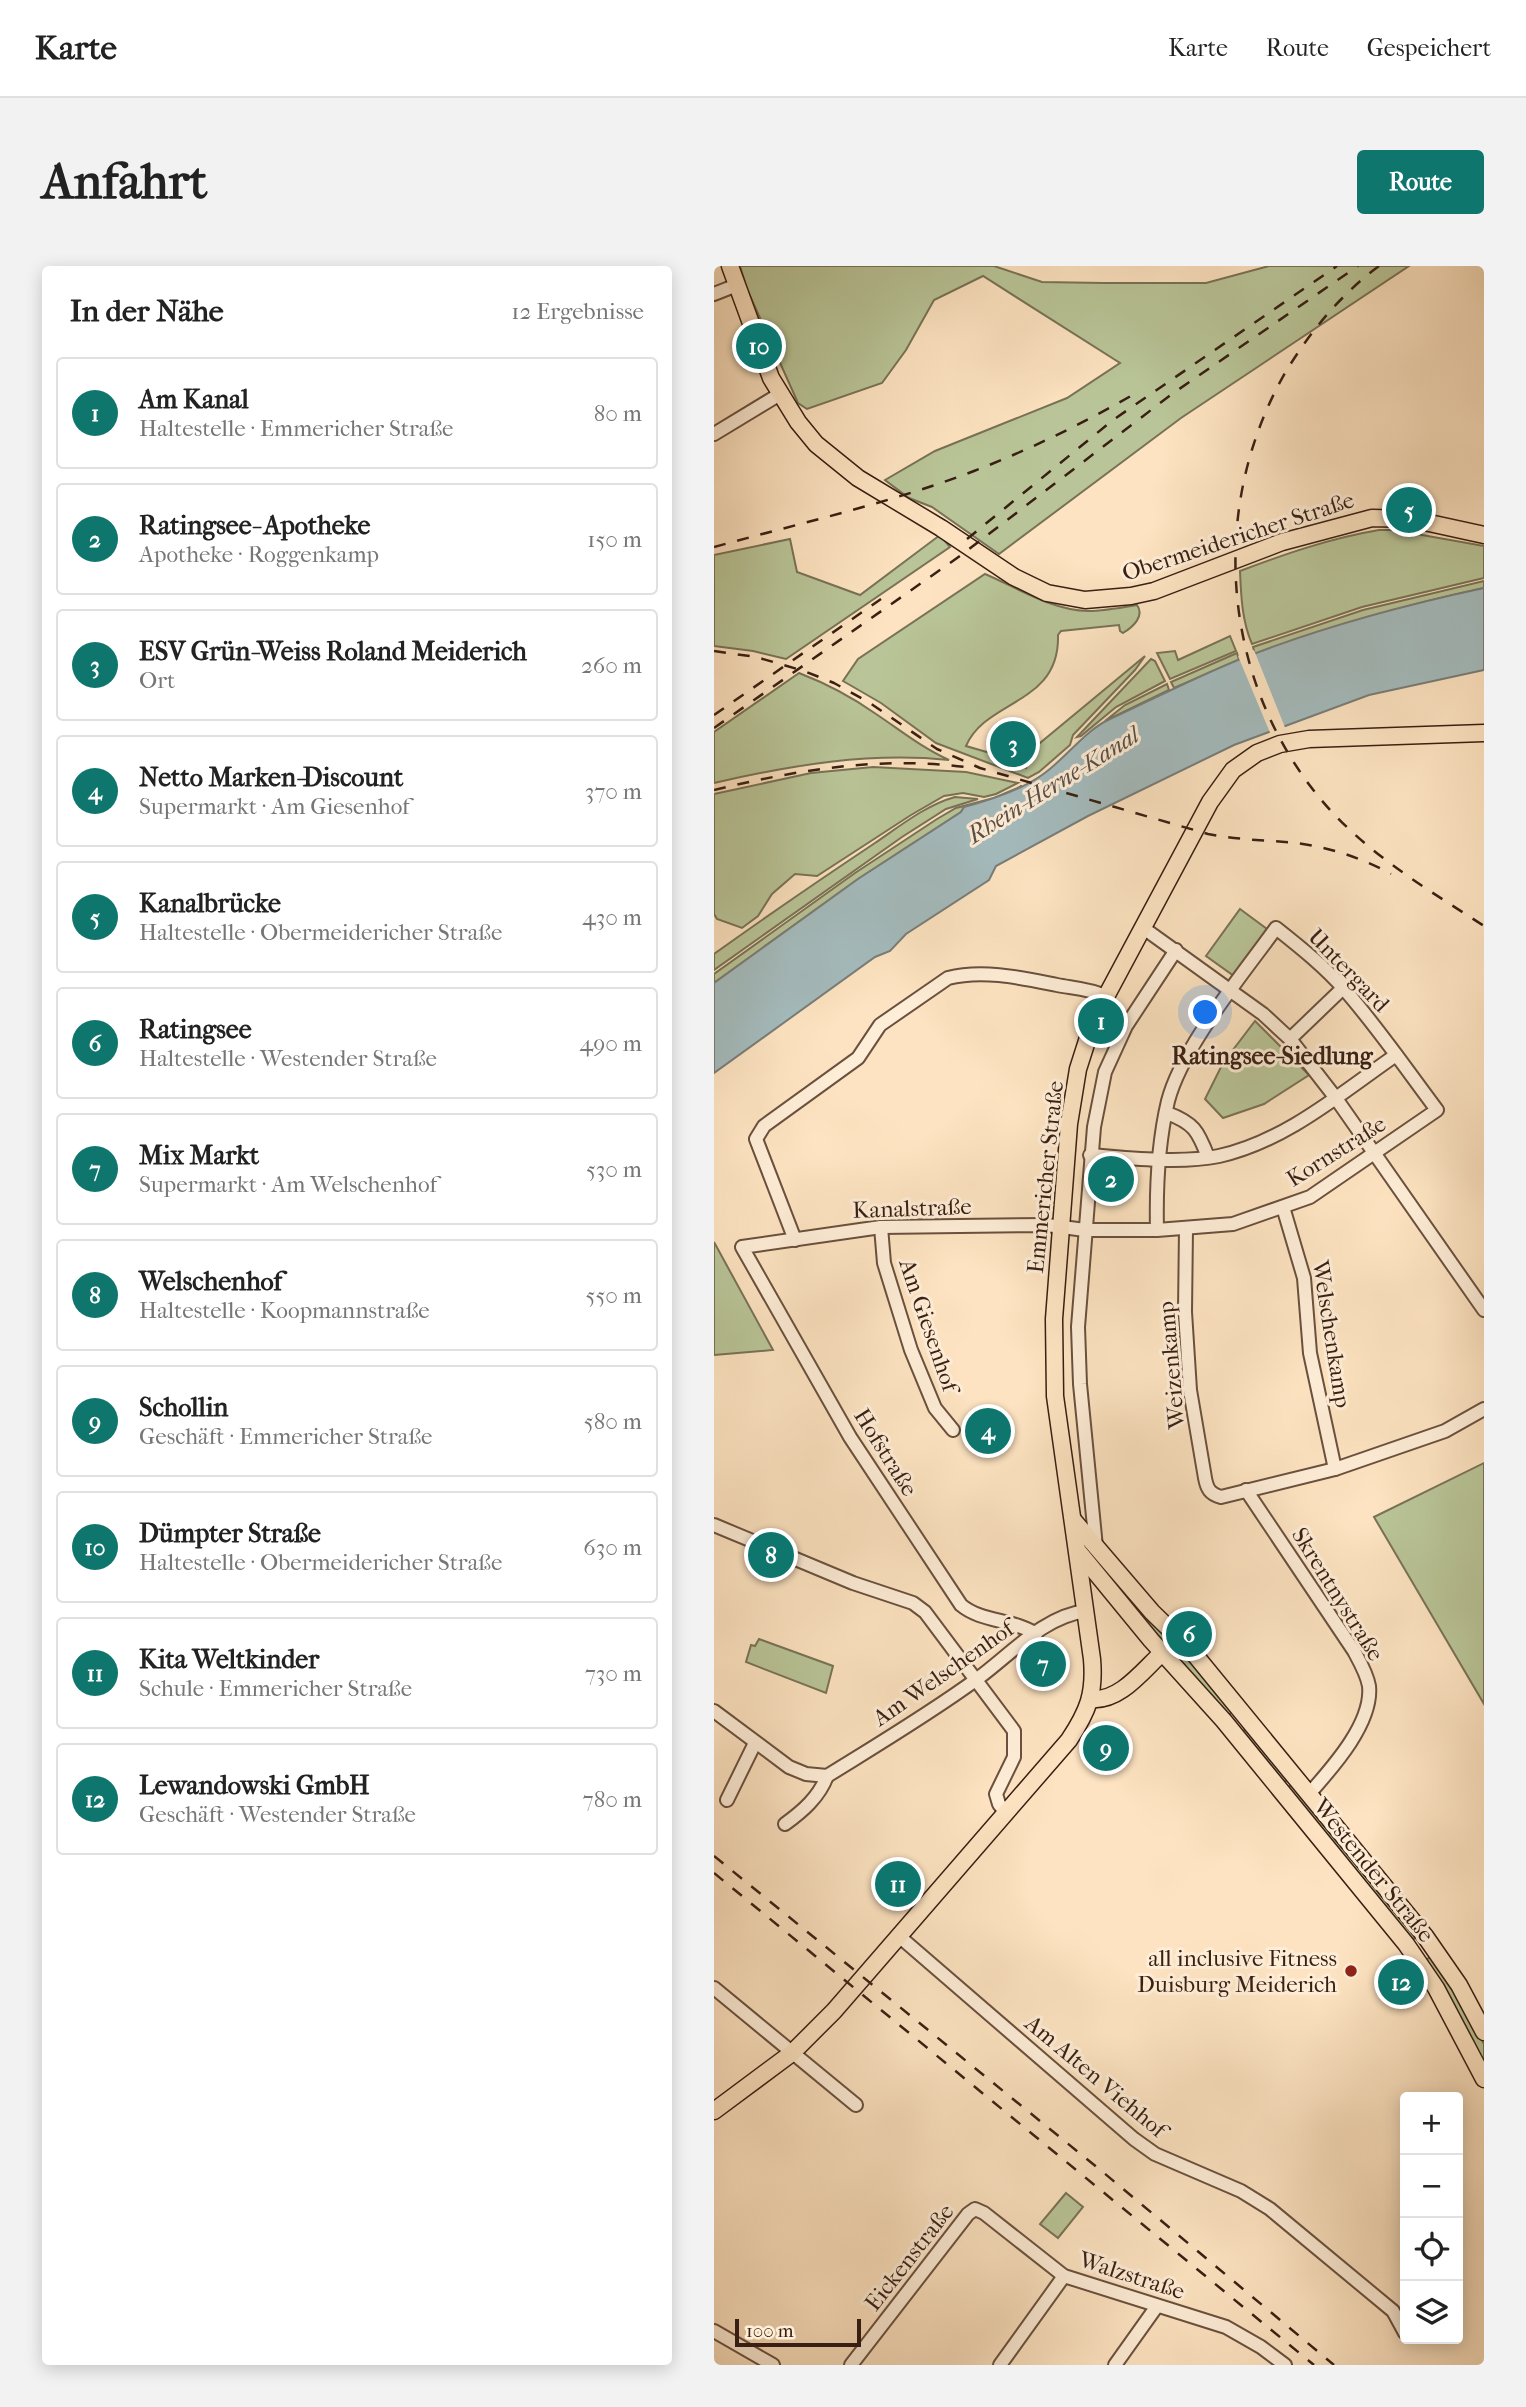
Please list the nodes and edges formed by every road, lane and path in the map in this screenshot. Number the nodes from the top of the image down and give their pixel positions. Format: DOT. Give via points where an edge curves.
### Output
graph roads {
  1 [pos="730,266"];
  2 [pos="737,285"];
  3 [pos="714,294"];
  4 [pos="780,394"];
  5 [pos="714,434"];
  6 [pos="1455,528"];
  7 [pos="1484,528"];
  8 [pos="1484,535"];
  9 [pos="1484,733"];
  10 [pos="1142,927"];
  11 [pos="1177,950"];
  12 [pos="1343,988"];
  13 [pos="1231,990"];
  14 [pos="1105,996"];
  15 [pos="1290,1040"];
  16 [pos="1396,1055"];
  17 [pos="1335,1097"];
  18 [pos="1437,1110"];
  19 [pos="1167,1113"];
  20 [pos="1374,1153"];
  21 [pos="1090,1155"];
  22 [pos="1208,1157"];
  23 [pos="1159,1160"];
  24 [pos="1283,1207"];
  25 [pos="881,1227"];
  26 [pos="1061,1227"];
  27 [pos="1186,1229"];
  28 [pos="1085,1230"];
  29 [pos="1157,1230"];
  30 [pos="795,1240"];
  31 [pos="742,1247"];
  32 [pos="1484,1310"];
  33 [pos="1484,1409"];
  34 [pos="953,1430"];
  35 [pos="1335,1469"];
  36 [pos="1246,1490"];
  37 [pos="714,1524"];
  38 [pos="1081,1527"];
  39 [pos="1097,1548"];
  40 [pos="1078,1551"];
  41 [pos="1086,1611"];
  42 [pos="1036,1634"];
  43 [pos="1163,1652"];
  44 [pos="976,1680"];
  45 [pos="1091,1699"];
  46 [pos="714,1711"];
  47 [pos="1252,1724"];
  48 [pos="1236,1735"];
  49 [pos="755,1743"];
  50 [pos="827,1776"];
  51 [pos="1308,1794"];
  52 [pos="727,1800"];
  53 [pos="1006,1813"];
  54 [pos="785,1824"];
  55 [pos="1425,1936"];
  56 [pos="900,1937"];
  57 [pos="1406,1944"];
  58 [pos="714,1988"];
  59 [pos="1484,2032"];
  60 [pos="792,2053"];
  61 [pos="1484,2080"];
  62 [pos="856,2105"];
  63 [pos="714,2111"];
  64 [pos="975,2209"];
  65 [pos="1064,2276"];
  66 [pos="1157,2306"];
  67 [pos="1400,2324"];
  68 [pos="714,2331"];
  69 [pos="773,2365"];
  70 [pos="851,2365"];
  71 [pos="1000,2365"];
  72 [pos="1115,2365"];
  73 [pos="1285,2365"];
  1 -- 2 [label="main road, Obermeidericher Straße"];
  2 -- 3 [label="street"];
  2 -- 4 [label="main road, Obermeidericher Straße"];
  4 -- 5 [label="street"];
  4 -- 6 [label="main road, Obermeidericher Straße" via="816,444 858,478 1014,577 1065,598 1103,600 1154,591 1282,542 1372,517"];
  6 -- 7 [label="main road, Obermeidericher Straße"];
  6 -- 8 [label="main road, Obermeidericher Straße"];
  9 -- 10 [label="main road, Emmericher Straße" via="1309,739 1257,753 1218,788"];
  10 -- 11 [label="street"];
  10 -- 14 [label="main road, Emmericher Straße"];
  11 -- 13 [label="street"];
  11 -- 21 [label="street, Emmericher Straße" via="1136,1007 1105,1072"];
  12 -- 13 [label="street, Untergard" via="1276,928"];
  12 -- 15 [label="street"];
  12 -- 16 [label="street, Untergard"];
  13 -- 15 [label="street"];
  13 -- 19 [label="street, Untergard" via="1193,1046"];
  14 -- 26 [label="main road, Emmericher Straße" via="1078,1069"];
  14 -- 30 [label="street" via="1007,976 961,974 932,988 880,1026 858,1058 758,1133 756,1139"];
  15 -- 17 [label="street"];
  16 -- 17 [label="street"];
  16 -- 18 [label="street, Untergard"];
  17 -- 20 [label="street"];
  17 -- 22 [label="street" via="1279,1135"];
  18 -- 20 [label="street, Kornstraße"];
  19 -- 22 [label="street" via="1195,1128"];
  19 -- 23 [label="street, Untergard"];
  20 -- 24 [label="street, Kornstraße" via="1310,1197"];
  20 -- 32 [label="street"];
  21 -- 23 [label="street"];
  21 -- 28 [label="street, Emmericher Straße"];
  22 -- 23 [label="street"];
  23 -- 29 [label="street, Untergard"];
  24 -- 27 [label="street, Kornstraße" via="1233,1224"];
  24 -- 35 [label="street, Welschenkamp" via="1304,1278 1310,1353"];
  25 -- 26 [label="street, Kanalstraße"];
  25 -- 30 [label="street, Kanalstraße"];
  25 -- 34 [label="street, Am Giesenhof" via="884,1264 911,1350 935,1408"];
  26 -- 28 [label="street, Kanalstraße"];
  26 -- 38 [label="main road, Emmericher Straße" via="1055,1396 1063,1461"];
  27 -- 29 [label="street, Kornstraße"];
  27 -- 36 [label="street, Weizenkamp" via="1190,1390 1207,1487 1221,1497"];
  28 -- 29 [label="street, Kornstraße"];
  28 -- 38 [label="street, Emmericher Straße" via="1078,1327"];
  30 -- 31 [label="street, Kanalstraße"];
  31 -- 42 [label="street, Hofstraße" via="850,1437 961,1605"];
  33 -- 35 [label="street" via="1445,1431"];
  35 -- 36 [label="street"];
  36 -- 51 [label="street, Skrentnystraße" via="1367,1677 1364,1716 1338,1759"];
  37 -- 44 [label="street" via="919,1607"];
  38 -- 39 [label="main road, Westender Straße"];
  38 -- 40 [label="main road, Emmericher Straße"];
  39 -- 40 [label="main road" via="1088,1545"];
  39 -- 47 [label="main road, Westender Straße"];
  40 -- 41 [label="main road, Emmericher Straße"];
  40 -- 43 [label="main road, Westender Straße"];
  41 -- 42 [label="street, Am Welschenhof" via="1071,1612"];
  41 -- 45 [label="main road, Emmericher Straße" via="1093,1667"];
  42 -- 44 [label="street, Am Welschenhof"];
  43 -- 45 [label="main road" via="1120,1692 1102,1700"];
  43 -- 48 [label="main road, Westender Straße"];
  44 -- 50 [label="street, Am Welschenhof"];
  44 -- 53 [label="street" via="1014,1731 1014,1757 996,1794"];
  45 -- 53 [label="main road, Emmericher Straße" via="1069,1740"];
  46 -- 49 [label="street"];
  47 -- 48 [label="main road" via="1240,1726"];
  47 -- 51 [label="main road, Westender Straße"];
  48 -- 57 [label="main road, Westender Straße"];
  49 -- 50 [label="street" via="789,1768"];
  49 -- 52 [label="street"];
  50 -- 54 [label="street, Am Welschenhof" via="809,1803"];
  51 -- 55 [label="main road, Westender Straße"];
  53 -- 56 [label="main road, Emmericher Straße"];
  55 -- 57 [label="main road" via="1417,1945"];
  55 -- 59 [label="main road, Westender Straße"];
  56 -- 60 [label="main road, Emmericher Straße"];
  56 -- 67 [label="street, Am Alten Viehhof" via="1134,2139 1270,2209 1393,2311"];
  57 -- 61 [label="main road, Westender Straße" via="1436,1988"];
  58 -- 60 [label="street"];
  60 -- 62 [label="street"];
  60 -- 63 [label="main road, Emmericher Straße"];
  64 -- 65 [label="street, Walzstraße"];
  64 -- 70 [label="street, Eickenstraße"];
  65 -- 66 [label="street, Walzstraße"];
  65 -- 71 [label="street"];
  66 -- 72 [label="street"];
  66 -- 73 [label="street, Walzstraße" via="1226,2327"];
  68 -- 69 [label="street"];
}
